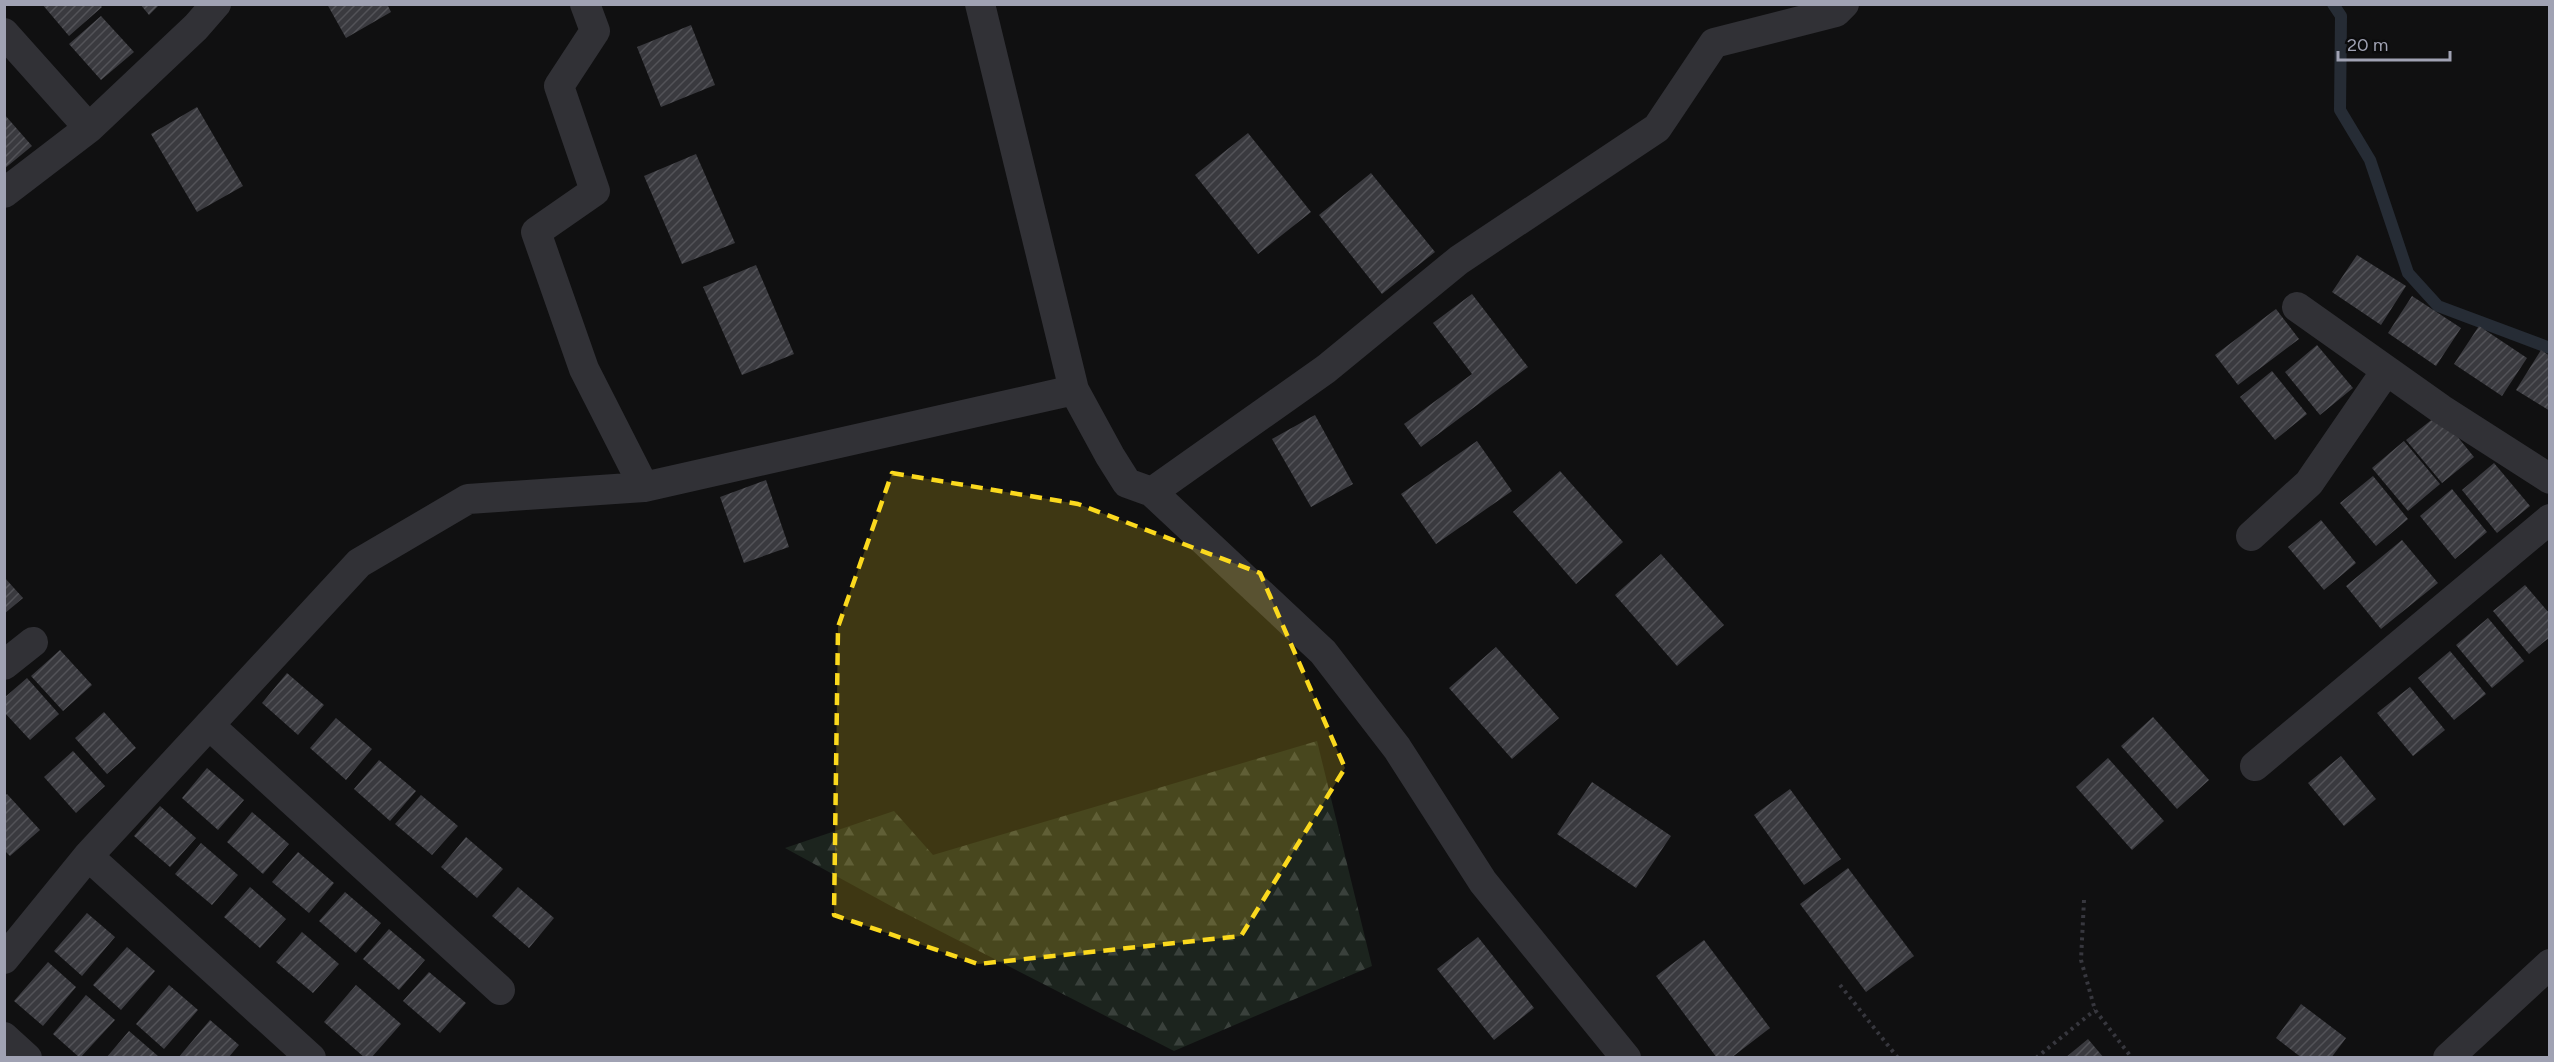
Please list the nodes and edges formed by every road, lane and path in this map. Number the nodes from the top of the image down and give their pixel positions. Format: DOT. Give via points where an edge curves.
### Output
graph roads {
  1 [pos="216,4"];
  2 [pos="585,4"];
  3 [pos="980,4"];
  4 [pos="1844,4"];
  5 [pos="4,33"];
  6 [pos="89,128"];
  7 [pos="4,193"];
  8 [pos="2297,307"];
  9 [pos="2386,371"];
  10 [pos="1074,390"];
  11 [pos="2550,479"];
  12 [pos="644,487"];
  13 [pos="1152,492"];
  14 [pos="2550,519"];
  15 [pos="2251,536"];
  16 [pos="33,642"];
  17 [pos="4,665"];
  18 [pos="208,725"];
  19 [pos="2255,766"];
  20 [pos="88,856"];
  21 [pos="2084,900"];
  22 [pos="4,959"];
  23 [pos="2550,964"];
  24 [pos="1840,985"];
  25 [pos="500,990"];
  26 [pos="2095,1010"];
  27 [pos="4,1037"];
  28 [pos="27,1058"];
  29 [pos="311,1058"];
  30 [pos="1626,1058"];
  31 [pos="1898,1058"];
  32 [pos="2036,1058"];
  33 [pos="2132,1058"];
  34 [pos="2448,1058"];
  1 -- 6 [label="street"];
  2 -- 12 [label="street" via="595,31 559,86 595,191 536,231 584,369"];
  3 -- 10 [label="street"];
  4 -- 13 [label="street" via="1836,12 1714,43 1657,128 1459,260 1326,369"];
  5 -- 6 [label="street"];
  6 -- 7 [label="street"];
  8 -- 9 [label="street"];
  9 -- 11 [label="street"];
  9 -- 15 [label="street" via="2309,483"];
  10 -- 12 [label="street"];
  10 -- 13 [label="street" via="1127,483"];
  12 -- 18 [label="street" via="468,499 359,562"];
  13 -- 30 [label="street" via="1323,652 1397,748 1483,882"];
  14 -- 19 [label="street"];
  16 -- 17 [label="street"];
  18 -- 20 [label="street"];
  18 -- 25 [label="street"];
  20 -- 22 [label="street"];
  20 -- 29 [label="street"];
  21 -- 26 [label="path" via="2080,960"];
  23 -- 34 [label="street"];
  24 -- 31 [label="path"];
  26 -- 32 [label="path"];
  26 -- 33 [label="path"];
  27 -- 28 [label="street"];
}
